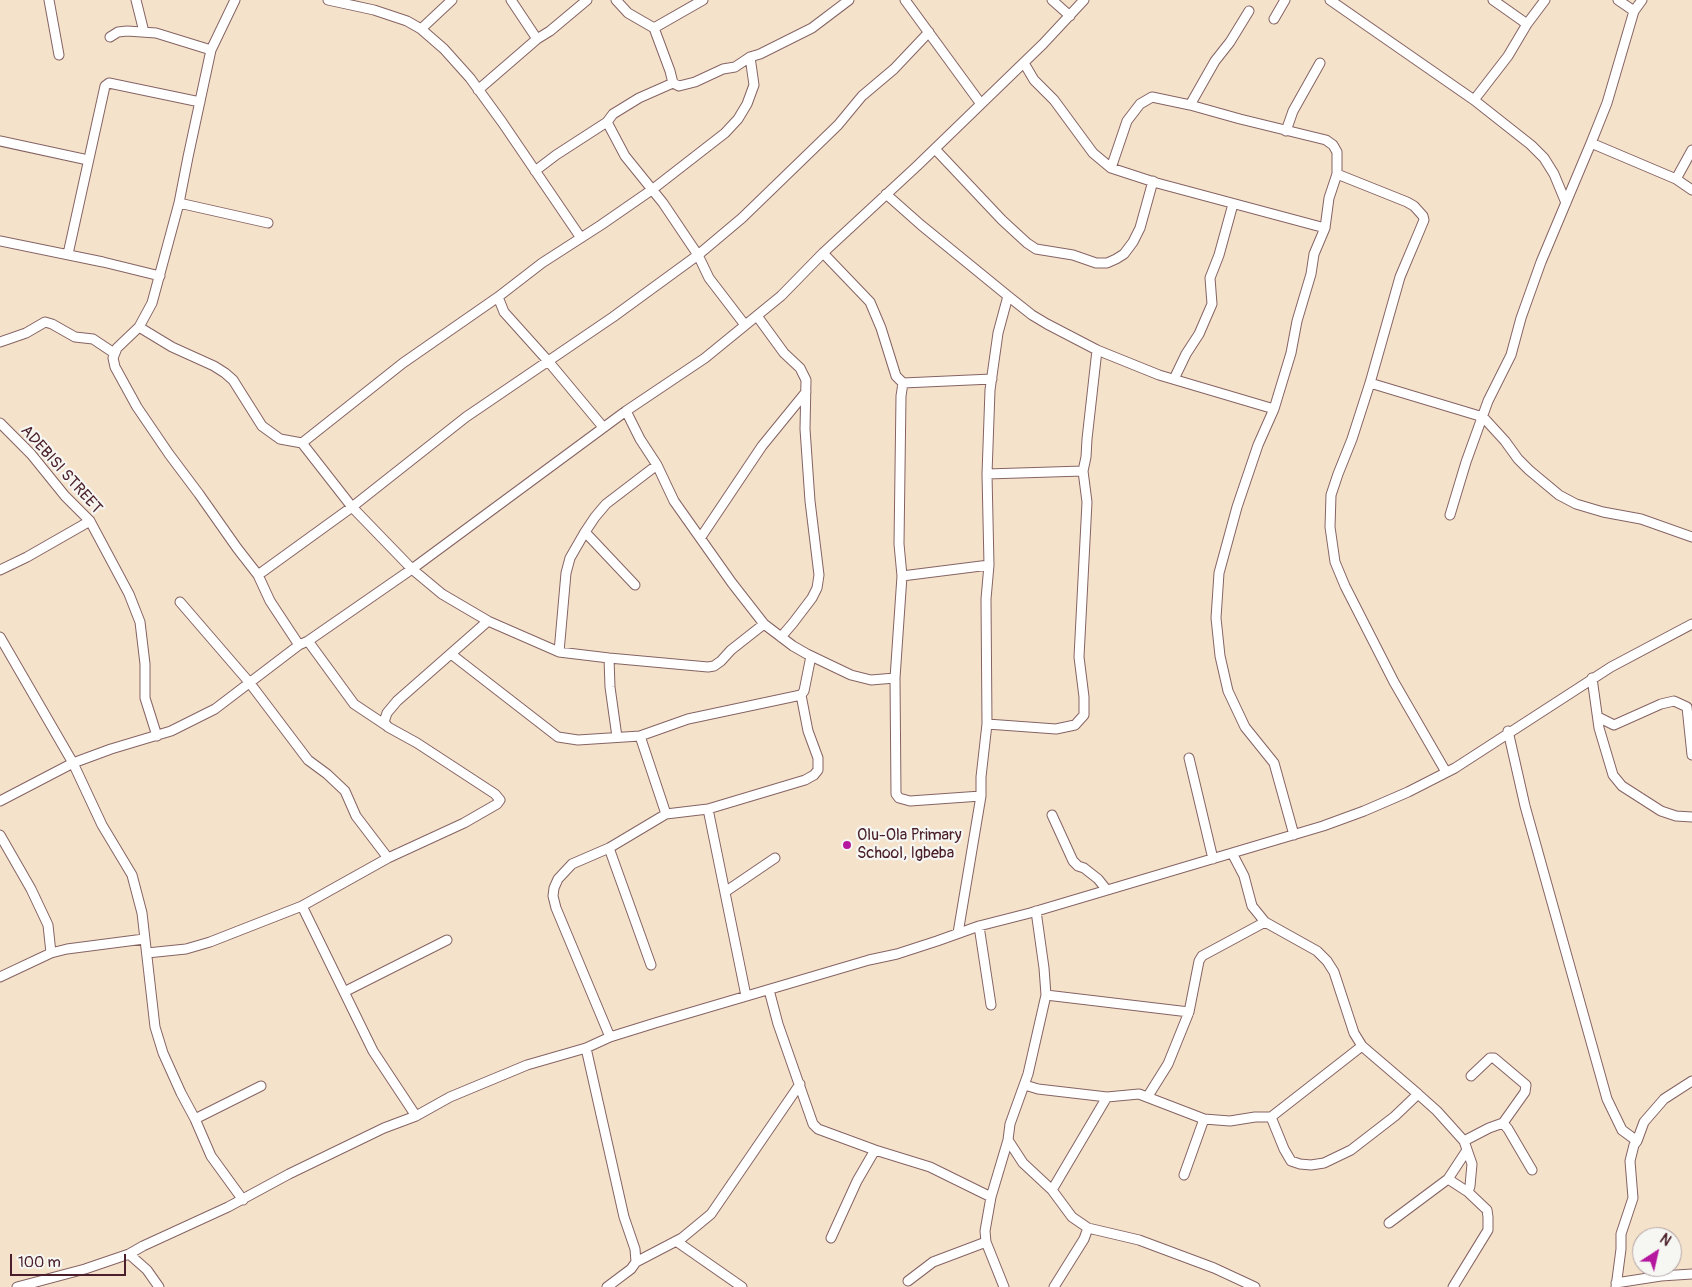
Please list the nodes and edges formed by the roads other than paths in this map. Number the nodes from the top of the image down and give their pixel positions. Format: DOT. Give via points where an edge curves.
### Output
graph roads {
  1 [pos="48,0"];
  2 [pos="136,0"];
  3 [pos="235,0"];
  4 [pos="328,0"];
  5 [pos="452,0"];
  6 [pos="511,0"];
  7 [pos="587,0"];
  8 [pos="616,0"];
  9 [pos="702,0"];
  10 [pos="849,0"];
  11 [pos="905,0"];
  12 [pos="1052,0"];
  13 [pos="1084,0"];
  14 [pos="1285,0"];
  15 [pos="1330,0"];
  16 [pos="1493,0"];
  17 [pos="1545,0"];
  18 [pos="1618,0"];
  19 [pos="1642,0"];
  20 [pos="1249,11"];
  21 [pos="1634,11"];
  22 [pos="1070,16"];
  23 [pos="1274,19"];
  24 [pos="1527,24"];
  25 [pos="654,28"];
  26 [pos="421,29"];
  27 [pos="144,32"];
  28 [pos="929,32"];
  29 [pos="110,37"];
  30 [pos="537,39"];
  31 [pos="211,50"];
  32 [pos="60,56"];
  33 [pos="750,57"];
  34 [pos="1024,63"];
  35 [pos="1320,63"];
  36 [pos="673,83"];
  37 [pos="478,90"];
  38 [pos="1474,100"];
  39 [pos="200,102"];
  40 [pos="981,104"];
  41 [pos="1190,105"];
  42 [pos="607,122"];
  43 [pos="1286,131"];
  44 [pos="0,141"];
  45 [pos="1591,144"];
  46 [pos="934,149"];
  47 [pos="1692,150"];
  48 [pos="88,160"];
  49 [pos="1111,168"];
  50 [pos="534,171"];
  51 [pos="1337,174"];
  52 [pos="1676,179"];
  53 [pos="1153,181"];
  54 [pos="653,189"];
  55 [pos="1692,190"];
  56 [pos="886,194"];
  57 [pos="180,202"];
  58 [pos="1566,203"];
  59 [pos="1233,204"];
  60 [pos="268,223"];
  61 [pos="1325,228"];
  62 [pos="581,238"];
  63 [pos="0,241"];
  64 [pos="823,253"];
  65 [pos="68,254"];
  66 [pos="698,255"];
  67 [pos="160,276"];
  68 [pos="1008,296"];
  69 [pos="498,298"];
  70 [pos="757,316"];
  71 [pos="745,325"];
  72 [pos="139,327"];
  73 [pos="0,342"];
  74 [pos="1097,350"];
  75 [pos="114,353"];
  76 [pos="548,361"];
  77 [pos="992,379"];
  78 [pos="1174,379"];
  79 [pos="903,383"];
  80 [pos="1370,383"];
  81 [pos="806,392"];
  82 [pos="1274,409"];
  83 [pos="626,411"];
  84 [pos="1482,417"];
  85 [pos="0,424"];
  86 [pos="604,427"];
  87 [pos="302,443"];
  88 [pos="657,465"];
  89 [pos="1083,471"];
  90 [pos="986,474"];
  91 [pos="352,507"];
  92 [pos="1450,515"];
  93 [pos="90,521"];
  94 [pos="585,532"];
  95 [pos="701,537"];
  96 [pos="1692,537"];
  97 [pos="989,565"];
  98 [pos="0,570"];
  99 [pos="412,570"];
  100 [pos="258,575"];
  101 [pos="902,576"];
  102 [pos="635,585"];
  103 [pos="180,602"];
  104 [pos="488,621"];
  105 [pos="764,624"];
  106 [pos="1692,624"];
  107 [pos="781,636"];
  108 [pos="0,637"];
  109 [pos="304,643"];
  110 [pos="559,652"];
  111 [pos="451,654"];
  112 [pos="811,656"];
  113 [pos="609,658"];
  114 [pos="895,678"];
  115 [pos="1592,678"];
  116 [pos="249,682"];
  117 [pos="801,695"];
  118 [pos="1598,717"];
  119 [pos="987,724"];
  120 [pos="388,727"];
  121 [pos="1508,732"];
  122 [pos="157,736"];
  123 [pos="640,736"];
  124 [pos="618,737"];
  125 [pos="1692,755"];
  126 [pos="1190,758"];
  127 [pos="73,763"];
  128 [pos="1446,772"];
  129 [pos="982,796"];
  130 [pos="0,801"];
  131 [pos="708,809"];
  132 [pos="666,814"];
  133 [pos="1052,815"];
  134 [pos="1692,817"];
  135 [pos="0,835"];
  136 [pos="1294,835"];
  137 [pos="609,848"];
  138 [pos="1232,854"];
  139 [pos="388,858"];
  140 [pos="775,858"];
  141 [pos="1213,859"];
  142 [pos="1106,890"];
  143 [pos="725,892"];
  144 [pos="302,906"];
  145 [pos="1036,911"];
  146 [pos="1265,922"];
  147 [pos="979,926"];
  148 [pos="958,933"];
  149 [pos="144,939"];
  150 [pos="447,940"];
  151 [pos="51,953"];
  152 [pos="147,954"];
  153 [pos="650,965"];
  154 [pos="0,977"];
  155 [pos="769,990"];
  156 [pos="344,992"];
  157 [pos="1046,995"];
  158 [pos="746,996"];
  159 [pos="991,1005"];
  160 [pos="1189,1012"];
  161 [pos="610,1037"];
  162 [pos="1362,1046"];
  163 [pos="586,1048"];
  164 [pos="1471,1076"];
  165 [pos="1692,1081"];
  166 [pos="800,1084"];
  167 [pos="1025,1085"];
  168 [pos="261,1086"];
  169 [pos="1418,1094"];
  170 [pos="1148,1096"];
  171 [pos="1107,1098"];
  172 [pos="416,1116"];
  173 [pos="1271,1117"];
  174 [pos="195,1119"];
  175 [pos="1204,1119"];
  176 [pos="1502,1123"];
  177 [pos="1008,1140"];
  178 [pos="1637,1141"];
  179 [pos="1466,1146"];
  180 [pos="875,1150"];
  181 [pos="1532,1170"];
  182 [pos="1184,1175"];
  183 [pos="1448,1179"];
  184 [pos="1052,1190"];
  185 [pos="1468,1192"];
  186 [pos="991,1198"];
  187 [pos="243,1200"];
  188 [pos="1389,1223"];
  189 [pos="1088,1228"];
  190 [pos="831,1238"];
  191 [pos="676,1241"];
  192 [pos="986,1242"];
  193 [pos="129,1254"];
  194 [pos="636,1262"];
  195 [pos="1692,1274"];
  196 [pos="908,1281"];
  197 [pos="1616,1285"];
  198 [pos="17,1287"];
  199 [pos="159,1287"];
  200 [pos="607,1287"];
  201 [pos="742,1287"];
  202 [pos="1004,1287"];
  203 [pos="1054,1287"];
  204 [pos="1255,1287"];
  205 [pos="1452,1287"];
  1 -- 32 [label="street"];
  2 -- 27 [label="street"];
  3 -- 31 [label="street"];
  4 -- 26 [label="street" via="374,10"];
  5 -- 26 [label="street"];
  6 -- 30 [label="street"];
  7 -- 30 [label="street"];
  8 -- 25 [label="street" via="628,13"];
  9 -- 25 [label="street"];
  10 -- 33 [label="street" via="812,28"];
  11 -- 28 [label="street"];
  12 -- 22 [label="street"];
  13 -- 22 [label="street"];
  14 -- 23 [label="street"];
  15 -- 38 [label="street"];
  16 -- 24 [label="street"];
  17 -- 24 [label="street"];
  18 -- 21 [label="street"];
  19 -- 21 [label="street"];
  20 -- 41 [label="street"];
  21 -- 45 [label="street"];
  22 -- 34 [label="street"];
  24 -- 38 [label="street" via="1508,56"];
  25 -- 36 [label="street"];
  26 -- 37 [label="street" via="444,49"];
  27 -- 29 [label="street" via="118,32"];
  27 -- 31 [label="street"];
  28 -- 40 [label="street"];
  28 -- 66 [label="street" via="742,218"];
  30 -- 37 [label="street"];
  31 -- 39 [label="street"];
  33 -- 36 [label="street" via="695,82 679,86"];
  33 -- 54 [label="street" via="754,85 738,119 725,133"];
  34 -- 40 [label="street"];
  34 -- 49 [label="street" via="1093,153"];
  35 -- 43 [label="street" via="1293,111"];
  36 -- 42 [label="street" via="639,98 613,114"];
  37 -- 50 [label="street"];
  38 -- 58 [label="street" via="1513,129 1544,158"];
  39 -- 48 [label="street" via="107,84"];
  39 -- 57 [label="street"];
  40 -- 46 [label="street"];
  41 -- 43 [label="street"];
  41 -- 49 [label="street" via="1152,98 1140,104 1128,121"];
  42 -- 50 [label="street"];
  42 -- 54 [label="street" via="626,156"];
  43 -- 51 [label="street" via="1326,140 1333,145 1338,160"];
  44 -- 48 [label="street"];
  45 -- 52 [label="street"];
  45 -- 58 [label="street"];
  46 -- 53 [label="street" via="1027,243 1036,249 1073,255 1096,263 1116,259 1133,242"];
  46 -- 56 [label="street"];
  47 -- 52 [label="street"];
  48 -- 65 [label="street"];
  49 -- 53 [label="street"];
  50 -- 62 [label="street"];
  51 -- 61 [label="street"];
  51 -- 80 [label="street" via="1407,202 1424,216 1400,277"];
  52 -- 55 [label="street"];
  53 -- 59 [label="street"];
  54 -- 62 [label="street"];
  54 -- 66 [label="street"];
  56 -- 64 [label="street"];
  56 -- 68 [label="street"];
  57 -- 60 [label="street"];
  57 -- 67 [label="street"];
  58 -- 84 [label="street" via="1541,262 1511,355"];
  59 -- 61 [label="street"];
  59 -- 78 [label="street" via="1210,278 1212,304"];
  61 -- 82 [label="street" via="1314,254"];
  62 -- 69 [label="street" via="542,263"];
  63 -- 65 [label="street"];
  64 -- 70 [label="street"];
  64 -- 79 [label="street" via="870,302 896,376"];
  65 -- 67 [label="street"];
  66 -- 71 [label="street" via="709,278"];
  66 -- 76 [label="street"];
  67 -- 72 [label="street" via="152,303"];
  68 -- 74 [label="street" via="1032,315"];
  68 -- 77 [label="street" via="998,333"];
  69 -- 76 [label="street" via="504,312"];
  69 -- 87 [label="street" via="403,363"];
  70 -- 71 [label="street"];
  70 -- 81 [label="street" via="784,353 800,368 806,380"];
  71 -- 83 [label="street" via="705,358"];
  72 -- 75 [label="street"];
  72 -- 87 [label="street" via="172,347 222,370 262,426 280,439"];
  73 -- 75 [label="street" via="45,322 75,337 93,339"];
  74 -- 78 [label="street"];
  74 -- 89 [label="street"];
  75 -- 100 [label="street" via="115,367 137,407"];
  76 -- 86 [label="street"];
  76 -- 91 [label="street" via="466,417"];
  77 -- 79 [label="street"];
  77 -- 90 [label="street"];
  78 -- 82 [label="street"];
  79 -- 101 [label="street" via="899,544"];
  80 -- 84 [label="street"];
  80 -- 128 [label="street" via="1332,495 1330,527 1335,562 1394,682"];
  81 -- 95 [label="street" via="762,446"];
  81 -- 107 [label="street" via="810,501 819,575 812,598"];
  82 -- 136 [label="street" via="1237,507 1219,573 1216,618 1228,691 1245,727 1274,763"];
  83 -- 86 [label="street"];
  83 -- 88 [label="street"];
  84 -- 92 [label="street"];
  84 -- 96 [label="street" via="1506,441 1518,459 1558,495 1576,504 1641,519"];
  85 -- 93 [label="street, ADEBISI STREET"];
  86 -- 99 [label="street"];
  87 -- 91 [label="street"];
  88 -- 94 [label="street" via="606,504"];
  88 -- 95 [label="street" via="674,501"];
  89 -- 90 [label="street"];
  89 -- 119 [label="street" via="1087,502 1078,657 1084,715 1075,725 1056,730"];
  90 -- 97 [label="street"];
  91 -- 99 [label="street"];
  91 -- 100 [label="street"];
  93 -- 98 [label="street"];
  93 -- 122 [label="street, ADEBISI STREET" via="129,594 140,622 145,698"];
  94 -- 102 [label="street"];
  94 -- 110 [label="street" via="570,558 566,573"];
  95 -- 105 [label="street"];
  97 -- 101 [label="street"];
  97 -- 119 [label="street" via="986,599"];
  99 -- 104 [label="street" via="442,594"];
  99 -- 109 [label="street"];
  100 -- 109 [label="street" via="270,601"];
  101 -- 114 [label="street"];
  103 -- 116 [label="street"];
  104 -- 110 [label="street"];
  104 -- 111 [label="street"];
  105 -- 107 [label="street"];
  105 -- 113 [label="street" via="714,666"];
  106 -- 115 [label="street"];
  107 -- 112 [label="street"];
  108 -- 127 [label="street"];
  109 -- 116 [label="street"];
  109 -- 120 [label="street" via="354,704"];
  110 -- 113 [label="street"];
  111 -- 120 [label="street" via="387,712 384,722"];
  111 -- 124 [label="street" via="558,737 578,740"];
  112 -- 114 [label="street" via="851,675 871,680"];
  112 -- 117 [label="street"];
  113 -- 124 [label="street"];
  114 -- 129 [label="street" via="895,788 899,798"];
  115 -- 118 [label="street"];
  115 -- 121 [label="street"];
  116 -- 122 [label="street" via="215,709"];
  116 -- 139 [label="street" via="308,760 345,792 356,816"];
  117 -- 123 [label="street" via="688,719"];
  117 -- 131 [label="street" via="808,731 818,758 818,770 814,775"];
  118 -- 125 [label="street" via="1614,725 1674,701 1687,707"];
  118 -- 134 [label="street" via="1613,774 1622,786 1661,811"];
  119 -- 129 [label="street"];
  120 -- 139 [label="street" via="500,800 464,823"];
  121 -- 128 [label="street"];
  121 -- 178 [label="street" via="1525,806 1607,1099 1622,1130"];
  122 -- 127 [label="street"];
  123 -- 124 [label="street"];
  123 -- 132 [label="street"];
  126 -- 141 [label="street"];
  127 -- 130 [label="street"];
  127 -- 149 [label="street" via="102,824 132,874 142,913"];
  128 -- 136 [label="street" via="1364,811"];
  129 -- 148 [label="street"];
  131 -- 132 [label="street"];
  131 -- 143 [label="street"];
  132 -- 137 [label="street"];
  133 -- 142 [label="street" via="1074,861 1098,879"];
  135 -- 151 [label="street" via="48,925"];
  136 -- 138 [label="street"];
  137 -- 153 [label="street"];
  137 -- 161 [label="street" via="572,864 558,879 553,896"];
  138 -- 141 [label="street"];
  138 -- 146 [label="street" via="1244,876 1252,906"];
  139 -- 144 [label="street"];
  140 -- 143 [label="street"];
  141 -- 142 [label="street"];
  142 -- 145 [label="street"];
  143 -- 158 [label="street"];
  144 -- 152 [label="street" via="210,942"];
  144 -- 156 [label="street"];
  145 -- 147 [label="street"];
  145 -- 157 [label="street"];
  146 -- 160 [label="street" via="1202,956"];
  146 -- 162 [label="street" via="1317,951 1328,961 1354,1033"];
  147 -- 148 [label="street"];
  147 -- 159 [label="street"];
  148 -- 155 [label="street"];
  149 -- 151 [label="street"];
  149 -- 152 [label="street"];
  150 -- 156 [label="street"];
  151 -- 154 [label="street"];
  152 -- 174 [label="street" via="155,1027 166,1061"];
  155 -- 158 [label="street"];
  155 -- 166 [label="street"];
  156 -- 172 [label="street" via="373,1051"];
  157 -- 160 [label="street"];
  157 -- 167 [label="street"];
  158 -- 161 [label="street"];
  160 -- 170 [label="street" via="1168,1064"];
  161 -- 163 [label="street"];
  162 -- 169 [label="street"];
  162 -- 173 [label="street"];
  163 -- 172 [label="street" via="527,1065 450,1097"];
  163 -- 194 [label="street"];
  164 -- 176 [label="street" via="1494,1058 1526,1085 1525,1092"];
  165 -- 178 [label="street" via="1664,1099 1644,1122"];
  166 -- 180 [label="street" via="813,1124 818,1129"];
  166 -- 191 [label="street" via="711,1214"];
  167 -- 171 [label="street"];
  167 -- 177 [label="street" via="1010,1124"];
  168 -- 174 [label="street"];
  169 -- 173 [label="street" via="1351,1150 1324,1163 1291,1161"];
  169 -- 179 [label="street" via="1447,1120"];
  170 -- 171 [label="street"];
  170 -- 175 [label="street"];
  171 -- 184 [label="street"];
  172 -- 187 [label="street" via="289,1174"];
  173 -- 175 [label="street" via="1230,1121"];
  174 -- 187 [label="street" via="211,1156"];
  175 -- 182 [label="street"];
  176 -- 179 [label="street" via="1489,1128"];
  176 -- 181 [label="street"];
  177 -- 184 [label="street" via="1023,1163"];
  177 -- 186 [label="street"];
  178 -- 197 [label="street" via="1630,1161 1633,1198 1621,1234"];
  179 -- 183 [label="street"];
  179 -- 185 [label="street" via="1472,1164"];
  180 -- 186 [label="street" via="930,1167"];
  180 -- 190 [label="street"];
  183 -- 185 [label="street"];
  183 -- 188 [label="street"];
  184 -- 189 [label="street" via="1072,1217"];
  185 -- 205 [label="street" via="1487,1210 1488,1230"];
  186 -- 192 [label="street"];
  187 -- 193 [label="street"];
  189 -- 203 [label="street"];
  189 -- 204 [label="street" via="1139,1240"];
  191 -- 194 [label="street"];
  191 -- 201 [label="street"];
  192 -- 196 [label="street" via="932,1262"];
  192 -- 202 [label="street"];
  193 -- 198 [label="street"];
  193 -- 199 [label="street" via="147,1270"];
  194 -- 200 [label="street"];
  195 -- 197 [label="street"];
}
